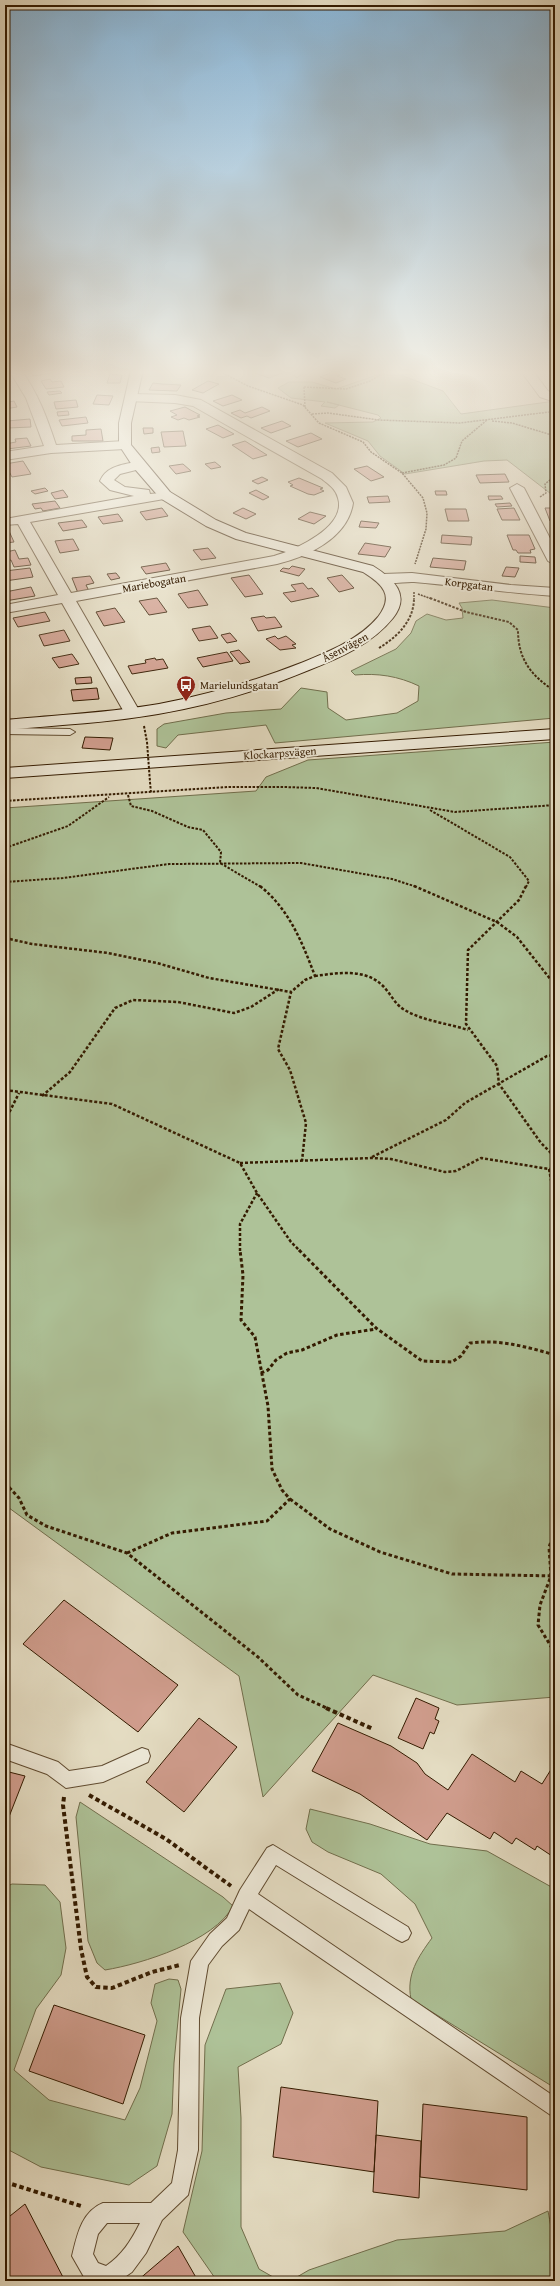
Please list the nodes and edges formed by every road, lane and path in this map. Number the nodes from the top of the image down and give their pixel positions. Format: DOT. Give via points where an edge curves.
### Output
graph roads {
  1 [pos="108,477"];
  2 [pos="149,477"];
  3 [pos="325,477"];
  4 [pos="554,477"];
  5 [pos="520,494"];
  6 [pos="165,495"];
  7 [pos="555,528"];
  8 [pos="537,530"];
  9 [pos="302,552"];
  10 [pos="555,561"];
  11 [pos="383,578"];
  12 [pos="414,592"];
  13 [pos="555,592"];
  14 [pos="66,598"];
  15 [pos="5,609"];
  16 [pos="555,691"];
  17 [pos="132,712"];
  18 [pos="5,725"];
  19 [pos="5,731"];
  20 [pos="70,732"];
  21 [pos="555,734"];
  22 [pos="147,742"];
  23 [pos="5,773"];
  24 [pos="151,793"];
  25 [pos="128,795"];
  26 [pos="109,796"];
  27 [pos="5,801"];
  28 [pos="555,805"];
  29 [pos="428,809"];
  30 [pos="5,848"];
  31 [pos="220,863"];
  32 [pos="5,882"];
  33 [pos="497,922"];
  34 [pos="5,938"];
  35 [pos="315,976"];
  36 [pos="555,985"];
  37 [pos="279,988"];
  38 [pos="291,992"];
  39 [pos="469,1030"];
  40 [pos="555,1055"];
  41 [pos="499,1084"];
  42 [pos="5,1090"];
  43 [pos="19,1094"];
  44 [pos="42,1096"];
  45 [pos="5,1121"];
  46 [pos="555,1157"];
  47 [pos="372,1158"];
  48 [pos="302,1161"];
  49 [pos="240,1164"];
  50 [pos="549,1169"];
  51 [pos="555,1170"];
  52 [pos="257,1193"];
  53 [pos="555,1240"];
  54 [pos="376,1328"];
  55 [pos="555,1355"];
  56 [pos="261,1373"];
  57 [pos="5,1483"];
  58 [pos="290,1499"];
  59 [pos="555,1532"];
  60 [pos="127,1554"];
  61 [pos="551,1576"];
  62 [pos="555,1576"];
  63 [pos="555,1653"];
  64 [pos="373,1729"];
  65 [pos="5,1751"];
  66 [pos="142,1756"];
  67 [pos="66,1780"];
  68 [pos="246,1896"];
  69 [pos="402,1933"];
  70 [pos="200,1961"];
  71 [pos="555,2108"];
  72 [pos="5,2182"];
  73 [pos="103,2213"];
  74 [pos="155,2213"];
  1 -- 6 [label="street" via="107,481 120,490"];
  2 -- 6 [label="street"];
  3 -- 9 [label="street, Mariebogatan" via="336,483 347,501 346,511 315,545"];
  4 -- 5 [label="path" via="545,484 544,496"];
  5 -- 8 [label="street"];
  6 -- 9 [label="street" via="211,523 241,536"];
  6 -- 14 [label="street" via="15,521"];
  7 -- 8 [label="street"];
  8 -- 10 [label="street"];
  9 -- 11 [label="street" via="360,567"];
  9 -- 14 [label="street, Mariebogatan" via="277,560"];
  11 -- 13 [label="street, Korpgatan" via="412,577"];
  11 -- 17 [label="street, Åsenvägen" via="393,594 393,606 378,628 356,643 300,669 247,687 159,709"];
  12 -- 16 [label="path" via="466,612 509,622 518,630 521,655 548,687"];
  14 -- 15 [label="street, Mariebogatan"];
  14 -- 17 [label="street"];
  17 -- 18 [label="street, Åsenvägen"];
  19 -- 20 [label="lane"];
  21 -- 23 [label="street, Klockarpsvägen"];
  22 -- 24 [label="path, bridge"];
  24 -- 25 [label="path"];
  24 -- 29 [label="path" via="229,787 310,788"];
  25 -- 26 [label="path"];
  25 -- 31 [label="path" via="131,806 152,811 188,827 204,830 222,852"];
  26 -- 27 [label="path"];
  26 -- 30 [label="path" via="68,826"];
  28 -- 29 [label="path" via="455,812"];
  29 -- 33 [label="path" via="510,857 529,881 519,900"];
  31 -- 32 [label="path" via="169,864 63,878"];
  31 -- 33 [label="path" via="301,863 392,879"];
  31 -- 35 [label="path" via="262,887 277,902 300,937"];
  33 -- 36 [label="path" via="517,937"];
  33 -- 39 [label="path" via="468,950 465,1011"];
  34 -- 37 [label="path" via="32,944 108,953 158,963 209,978"];
  35 -- 38 [label="path" via="305,980"];
  35 -- 39 [label="path" via="353,972 365,975 379,982 388,995 404,1009"];
  37 -- 38 [label="path"];
  37 -- 44 [label="path" via="251,1007 234,1013 178,1002 133,1000 115,1008 70,1072"];
  38 -- 48 [label="path" via="278,1049 290,1070 306,1123"];
  39 -- 41 [label="path" via="497,1066"];
  40 -- 41 [label="path" via="547,1056"];
  41 -- 46 [label="path" via="541,1143"];
  41 -- 47 [label="path" via="465,1103 446,1120"];
  42 -- 43 [label="path"];
  43 -- 44 [label="path"];
  43 -- 45 [label="path"];
  44 -- 49 [label="path" via="112,1104"];
  47 -- 48 [label="path"];
  47 -- 50 [label="path" via="391,1159 445,1172 456,1171 481,1158"];
  48 -- 49 [label="path"];
  49 -- 52 [label="path"];
  50 -- 51 [label="path"];
  50 -- 53 [label="path" via="553,1191"];
  52 -- 54 [label="path" via="291,1242"];
  52 -- 56 [label="path" via="240,1224 243,1275 240,1304 241,1320 255,1337"];
  54 -- 55 [label="path" via="422,1361 452,1362 461,1356 470,1343 488,1339"];
  54 -- 56 [label="path" via="337,1335 302,1350 287,1353"];
  56 -- 58 [label="path" via="268,1406 272,1469 282,1490"];
  57 -- 60 [label="path" via="20,1498 28,1515 46,1526"];
  58 -- 60 [label="path" via="267,1521 172,1533"];
  58 -- 61 [label="path" via="330,1529 380,1552 452,1574"];
  59 -- 61 [label="path" via="549,1547"];
  60 -- 64 [label="path" via="258,1657 298,1695"];
  61 -- 62 [label="path"];
  61 -- 63 [label="path" via="540,1605 538,1625"];
  65 -- 67 [label="lane" via="52,1768"];
  66 -- 67 [label="lane" via="103,1774"];
  67 -- 68 [label="path" via="166,1839"];
  67 -- 70 [label="path" via="63,1805 81,1949 87,1977 96,1987 112,1988 152,1972"];
  68 -- 69 [label="lane" via="273,1854"];
  68 -- 70 [label="lane" via="233,1924 216,1940"];
  68 -- 71 [label="lane"];
  70 -- 74 [label="lane" via="190,2018 188,2150 181,2188"];
  72 -- 73 [label="path"];
  73 -- 74 [label="lane"];
  73 -- 74 [label="lane" via="89,2229 82,2256 92,2270 107,2277 125,2265 139,2246"];
}
